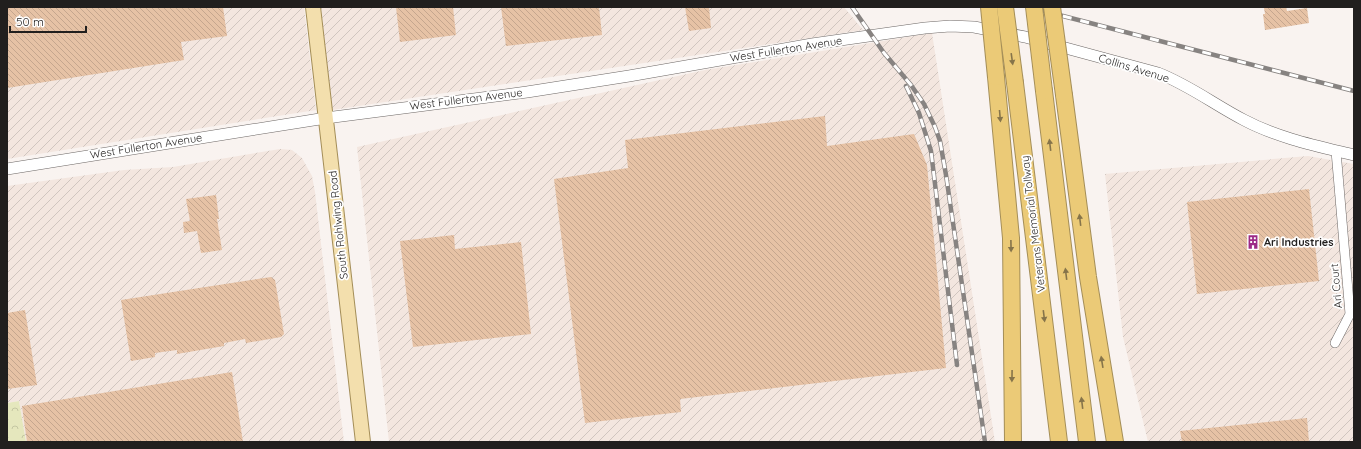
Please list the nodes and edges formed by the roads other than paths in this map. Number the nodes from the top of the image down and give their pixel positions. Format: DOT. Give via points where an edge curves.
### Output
graph roads {
  1 [pos="313,7"];
  2 [pos="989,7"];
  3 [pos="1005,7"];
  4 [pos="1034,7"];
  5 [pos="1052,7"];
  6 [pos="925,28"];
  7 [pos="326,118"];
  8 [pos="1336,151"];
  9 [pos="1354,155"];
  10 [pos="7,169"];
  11 [pos="1335,343"];
  12 [pos="363,442"];
  13 [pos="1013,442"];
  14 [pos="1059,442"];
  15 [pos="1087,442"];
  16 [pos="1115,442"];
  1 -- 7 [label="main road, South Rohlwing Road"];
  2 -- 13 [label="highway, one-way, bridge" via="1011,238"];
  3 -- 14 [label="highway, Veterans Memorial Tollway, one-way, bridge"];
  15 -- 4 [label="highway, one-way, bridge"];
  16 -- 5 [label="highway, one-way, bridge" via="1088,277"];
  6 -- 7 [label="street, West Fullerton Avenue" via="812,44 527,92"];
  6 -- 8 [label="street, Collins Avenue" via="974,27 1025,37 1158,73 1174,79 1242,120 1262,129"];
  7 -- 10 [label="street, West Fullerton Avenue"];
  7 -- 12 [label="main road, South Rohlwing Road"];
  8 -- 9 [label="street, Collins Avenue"];
  8 -- 11 [label="street, Ari Court" via="1350,314"];
}
